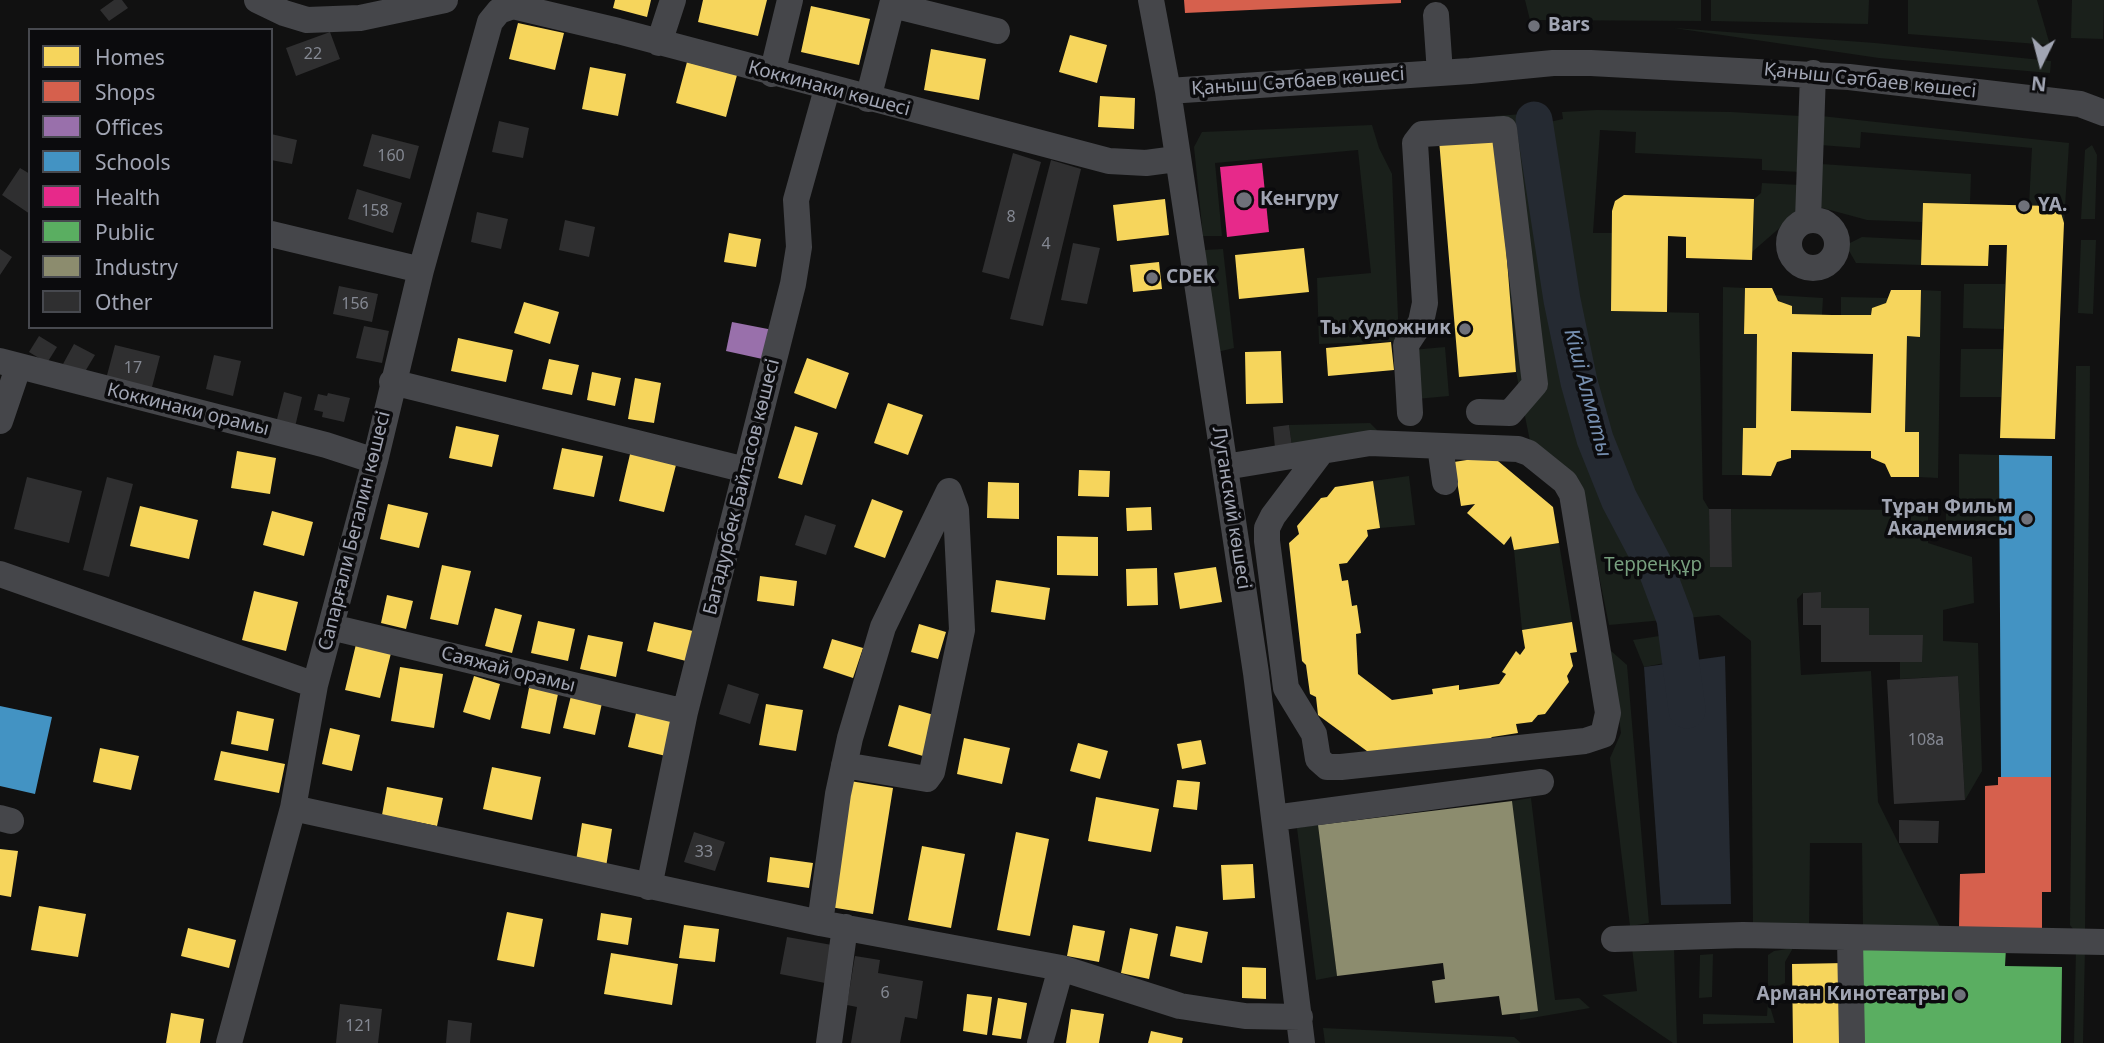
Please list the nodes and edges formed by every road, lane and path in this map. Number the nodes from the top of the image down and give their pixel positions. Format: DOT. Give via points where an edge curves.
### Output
graph roads {
  1 [pos="257,0"];
  2 [pos="445,0"];
  3 [pos="673,0"];
  4 [pos="790,0"];
  5 [pos="1151,0"];
  6 [pos="486,11"];
  7 [pos="1436,15"];
  8 [pos="997,31"];
  9 [pos="659,43"];
  10 [pos="1440,73"];
  11 [pos="772,74"];
  12 [pos="1813,74"];
  13 [pos="827,89"];
  14 [pos="1168,91"];
  15 [pos="868,99"];
  16 [pos="2104,113"];
  17 [pos="1176,159"];
  18 [pos="1808,220"];
  19 [pos="273,234"];
  20 [pos="421,270"];
  21 [pos="9,365"];
  22 [pos="392,382"];
  23 [pos="1479,412"];
  24 [pos="1410,413"];
  25 [pos="0,421"];
  26 [pos="1440,446"];
  27 [pos="1322,451"];
  28 [pos="375,461"];
  29 [pos="1224,467"];
  30 [pos="746,470"];
  31 [pos="1445,482"];
  32 [pos="0,574"];
  33 [pos="331,627"];
  34 [pos="315,685"];
  35 [pos="685,712"];
  36 [pos="844,765"];
  37 [pos="1541,782"];
  38 [pos="293,808"];
  39 [pos="1274,818"];
  40 [pos="649,887"];
  41 [pos="832,925"];
  42 [pos="1614,939"];
  43 [pos="1850,939"];
  44 [pos="2104,942"];
  45 [pos="1061,968"];
  46 [pos="1301,1030"];
  47 [pos="229,1043"];
  48 [pos="829,1043"];
  49 [pos="1040,1043"];
  50 [pos="1852,1043"];
  1 -- 2 [label="street" via="307,20 360,19"];
  3 -- 9 [label="street"];
  4 -- 11 [label="street"];
  5 -- 14 [label="street, Луганский көшесі"];
  6 -- 9 [label="street, Коккинаки көшесі" via="513,6"];
  6 -- 20 [label="street, Сапарғали Бегалин көшесі"];
  7 -- 10 [label="street"];
  8 -- 15 [label="street" via="892,5"];
  9 -- 11 [label="street, Коккинаки көшесі"];
  10 -- 12 [label="street, Қаныш Сәтбаев көшесі" via="1553,73 1634,65"];
  10 -- 14 [label="street, Қаныш Сәтбаев көшесі"];
  11 -- 13 [label="street, Коккинаки көшесі"];
  12 -- 16 [label="street, Қаныш Сәтбаев көшесі" via="2080,104"];
  12 -- 18 [label="street"];
  13 -- 15 [label="street, Коккинаки көшесі"];
  13 -- 30 [label="street, Багадурбек Байтасов көшесі" via="796,200 799,247 793,284"];
  14 -- 17 [label="street, Луганский көшесі"];
  15 -- 17 [label="street, Коккинаки көшесі" via="1109,161"];
  17 -- 29 [label="street, Луганский көшесі"];
  19 -- 20 [label="street"];
  20 -- 22 [label="street, Сапарғали Бегалин көшесі"];
  21 -- 25 [label="street"];
  21 -- 28 [label="street, Коккинаки орамы"];
  22 -- 28 [label="street, Сапарғали Бегалин көшесі"];
  22 -- 30 [label="street"];
  23 -- 24 [label="street" via="1510,413 1535,384 1504,129 1422,134 1415,143 1425,303 1421,322 1406,345"];
  26 -- 27 [label="street" via="1370,443"];
  26 -- 27 [label="street" via="1529,453 1565,481 1573,495 1608,713 1603,735 1596,739 1341,768 1326,767 1318,759 1314,734 1286,688 1267,541 1273,516"];
  26 -- 31 [label="street"];
  27 -- 29 [label="street"];
  28 -- 33 [label="street, Сапарғали Бегалин көшесі"];
  29 -- 39 [label="street, Луганский көшесі"];
  30 -- 35 [label="street, Багадурбек Байтасов көшесі"];
  32 -- 34 [label="street"];
  33 -- 34 [label="street, Сапарғали Бегалин көшесі"];
  33 -- 35 [label="street, Саяжай орамы"];
  34 -- 38 [label="street, Сапарғали Бегалин көшесі"];
  35 -- 40 [label="street, Багадурбек Байтасов көшесі"];
  36 -- 36 [label="street" via="927,779 932,772 962,630 956,510 949,491 883,626"];
  36 -- 41 [label="street"];
  37 -- 39 [label="street"];
  38 -- 40 [label="street"];
  38 -- 47 [label="street, Сапарғали Бегалин көшесі"];
  39 -- 46 [label="street, Луганский көшесі"];
  40 -- 41 [label="street"];
  41 -- 45 [label="street"];
  41 -- 48 [label="street"];
  42 -- 43 [label="street" via="1708,935"];
  43 -- 44 [label="street"];
  43 -- 50 [label="street"];
  45 -- 46 [label="street" via="1180,1006"];
  45 -- 49 [label="street"];
}
